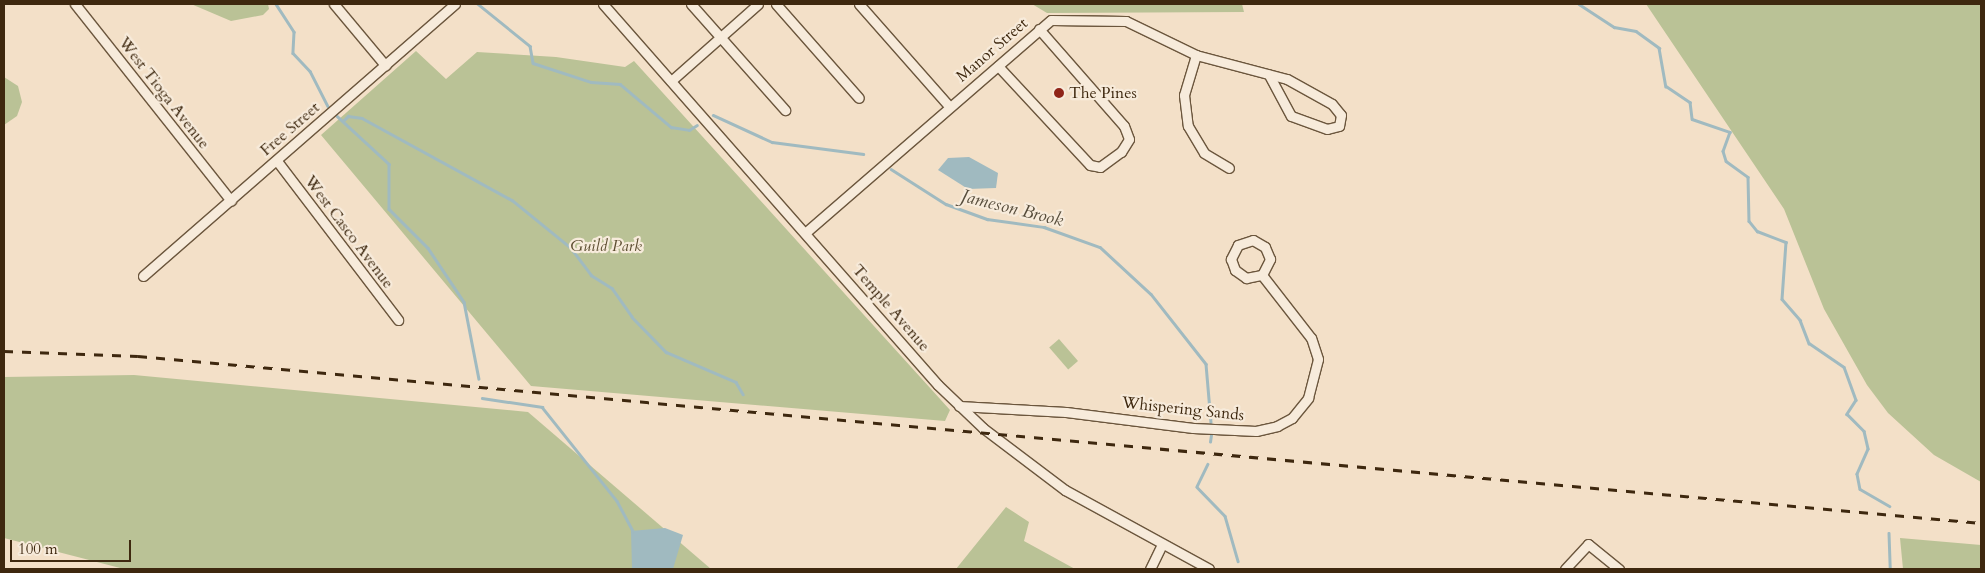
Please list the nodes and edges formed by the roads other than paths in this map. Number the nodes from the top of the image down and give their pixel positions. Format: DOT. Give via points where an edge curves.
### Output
graph roads {
  1 [pos="75,4"];
  2 [pos="334,4"];
  3 [pos="455,4"];
  4 [pos="603,4"];
  5 [pos="691,4"];
  6 [pos="758,4"];
  7 [pos="776,4"];
  8 [pos="858,4"];
  9 [pos="1039,29"];
  10 [pos="720,37"];
  11 [pos="1196,55"];
  12 [pos="385,64"];
  13 [pos="998,66"];
  14 [pos="1269,75"];
  15 [pos="670,81"];
  16 [pos="859,98"];
  17 [pos="949,106"];
  18 [pos="785,110"];
  19 [pos="277,161"];
  20 [pos="1229,168"];
  21 [pos="231,200"];
  22 [pos="805,233"];
  23 [pos="1262,275"];
  24 [pos="143,276"];
  25 [pos="398,320"];
  26 [pos="960,406"];
  27 [pos="1162,544"];
  28 [pos="1150,569"];
  29 [pos="1209,569"];
  30 [pos="1565,569"];
  31 [pos="1619,569"];
  1 -- 21 [label="street, West Tioga Avenue"];
  2 -- 12 [label="street"];
  3 -- 12 [label="street, Free Street"];
  4 -- 15 [label="street, Temple Avenue"];
  5 -- 10 [label="street"];
  6 -- 10 [label="street"];
  7 -- 16 [label="street"];
  8 -- 17 [label="street"];
  9 -- 11 [label="street, Manor Street" via="1051,20 1118,19"];
  9 -- 13 [label="street, Manor Street"];
  9 -- 13 [label="street" via="1124,126 1129,139 1121,152 1100,167 1090,165"];
  10 -- 15 [label="street"];
  10 -- 18 [label="street"];
  11 -- 14 [label="street, Manor Street"];
  11 -- 20 [label="street" via="1184,95 1188,126 1204,153"];
  12 -- 19 [label="street, Free Street"];
  13 -- 17 [label="street, Manor Street"];
  14 -- 14 [label="street, Manor Street" via="1292,116 1327,129 1339,126 1339,111 1318,94"];
  15 -- 22 [label="street, Temple Avenue"];
  17 -- 22 [label="street, Manor Street"];
  19 -- 21 [label="street, Free Street"];
  19 -- 25 [label="street, West Casco Avenue"];
  21 -- 24 [label="street, Free Street"];
  22 -- 26 [label="street, Temple Avenue"];
  23 -- 23 [label="street" via="1246,278 1235,270 1231,259 1238,245 1253,240 1265,247 1270,259"];
  23 -- 26 [label="street, Whispering Sands" via="1311,338 1318,359 1308,398 1292,418 1277,426 1256,431 1194,428 1032,409"];
  26 -- 27 [label="street, Temple Avenue" via="1048,479"];
  27 -- 28 [label="street"];
  27 -- 29 [label="street, Temple Avenue"];
  30 -- 31 [label="street" via="1588,544"];
}
